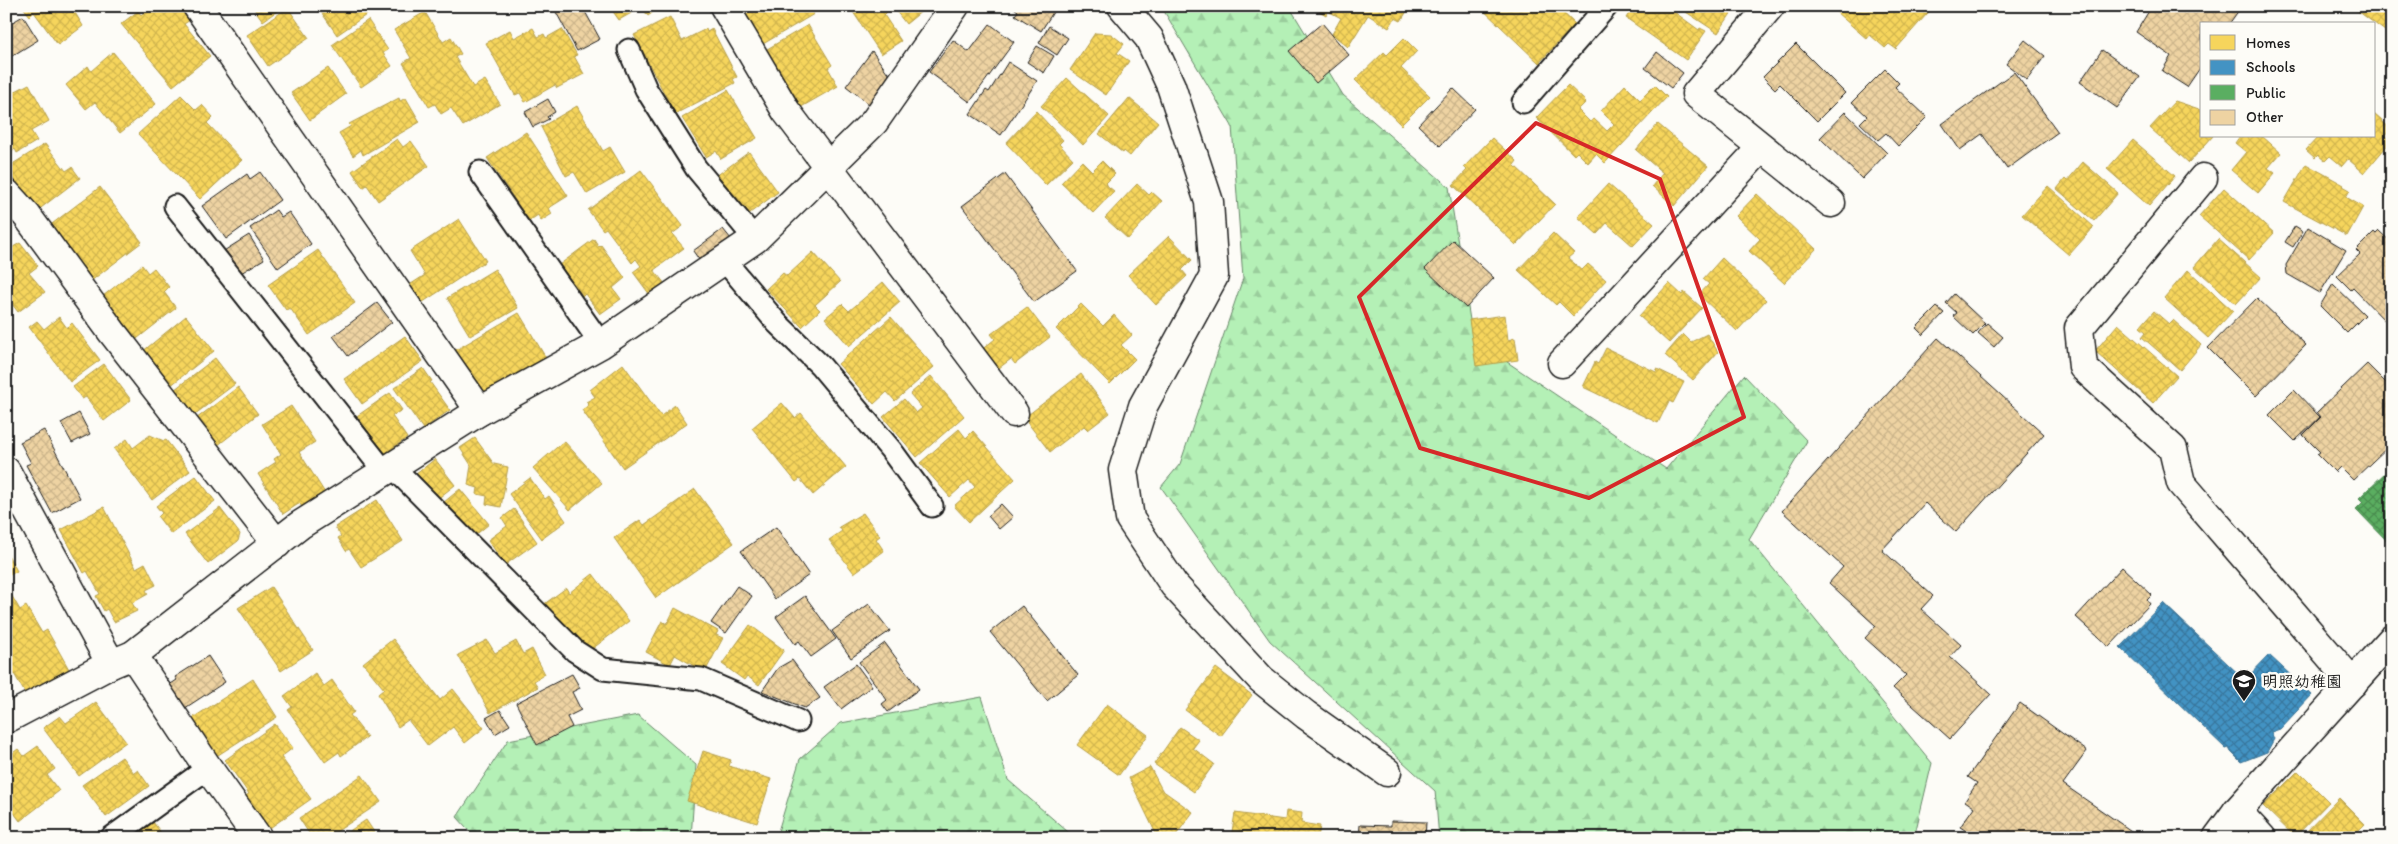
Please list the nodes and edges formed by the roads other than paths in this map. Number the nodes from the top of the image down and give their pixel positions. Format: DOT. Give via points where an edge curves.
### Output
graph roads {
  1 [pos="197,6"];
  2 [pos="724,6"];
  3 [pos="955,6"];
  4 [pos="1122,6"];
  5 [pos="1607,6"];
  6 [pos="1770,6"];
  7 [pos="628,50"];
  8 [pos="1523,102"];
  9 [pos="1761,148"];
  10 [pos="829,168"];
  11 [pos="480,172"];
  12 [pos="2203,178"];
  13 [pos="6,193"];
  14 [pos="1832,203"];
  15 [pos="175,206"];
  16 [pos="755,239"];
  17 [pos="725,261"];
  18 [pos="601,344"];
  19 [pos="1562,363"];
  20 [pos="480,411"];
  21 [pos="1014,413"];
  22 [pos="388,468"];
  23 [pos="6,471"];
  24 [pos="932,506"];
  25 [pos="277,544"];
  26 [pos="2388,650"];
  27 [pos="122,659"];
  28 [pos="2353,682"];
  29 [pos="6,719"];
  30 [pos="798,722"];
  31 [pos="208,768"];
  32 [pos="1387,772"];
  33 [pos="2236,811"];
  34 [pos="111,838"];
  35 [pos="258,838"];
  36 [pos="2217,838"];
  37 [pos="2262,838"];
  1 -- 20 [label="street"];
  2 -- 10 [label="street" via="786,111"];
  3 -- 10 [label="street" via="874,122"];
  4 -- 32 [label="street" via="1148,38 1171,86 1209,202 1214,276 1143,406 1123,470 1130,519 1174,584 1261,679"];
  5 -- 8 [label="lane"];
  6 -- 9 [label="street" via="1696,94"];
  7 -- 16 [label="lane" via="646,89 696,168"];
  9 -- 14 [label="street"];
  9 -- 19 [label="street"];
  10 -- 16 [label="street"];
  10 -- 21 [label="street"];
  11 -- 18 [label="lane"];
  12 -- 28 [label="street" via="2079,328 2083,367 2173,450 2181,483"];
  13 -- 25 [label="street" via="27,216 112,332"];
  15 -- 22 [label="lane"];
  16 -- 17 [label="street"];
  17 -- 18 [label="street"];
  17 -- 24 [label="lane" via="777,323 820,365 891,450"];
  18 -- 20 [label="street"];
  20 -- 22 [label="street"];
  22 -- 25 [label="street" via="300,525"];
  22 -- 30 [label="lane" via="575,651 603,669 701,679"];
  23 -- 27 [label="street"];
  25 -- 27 [label="street"];
  26 -- 28 [label="street"];
  27 -- 29 [label="street"];
  27 -- 31 [label="street"];
  28 -- 33 [label="street"];
  31 -- 34 [label="lane"];
  31 -- 35 [label="street"];
  33 -- 36 [label="street"];
  33 -- 37 [label="street"];
}
